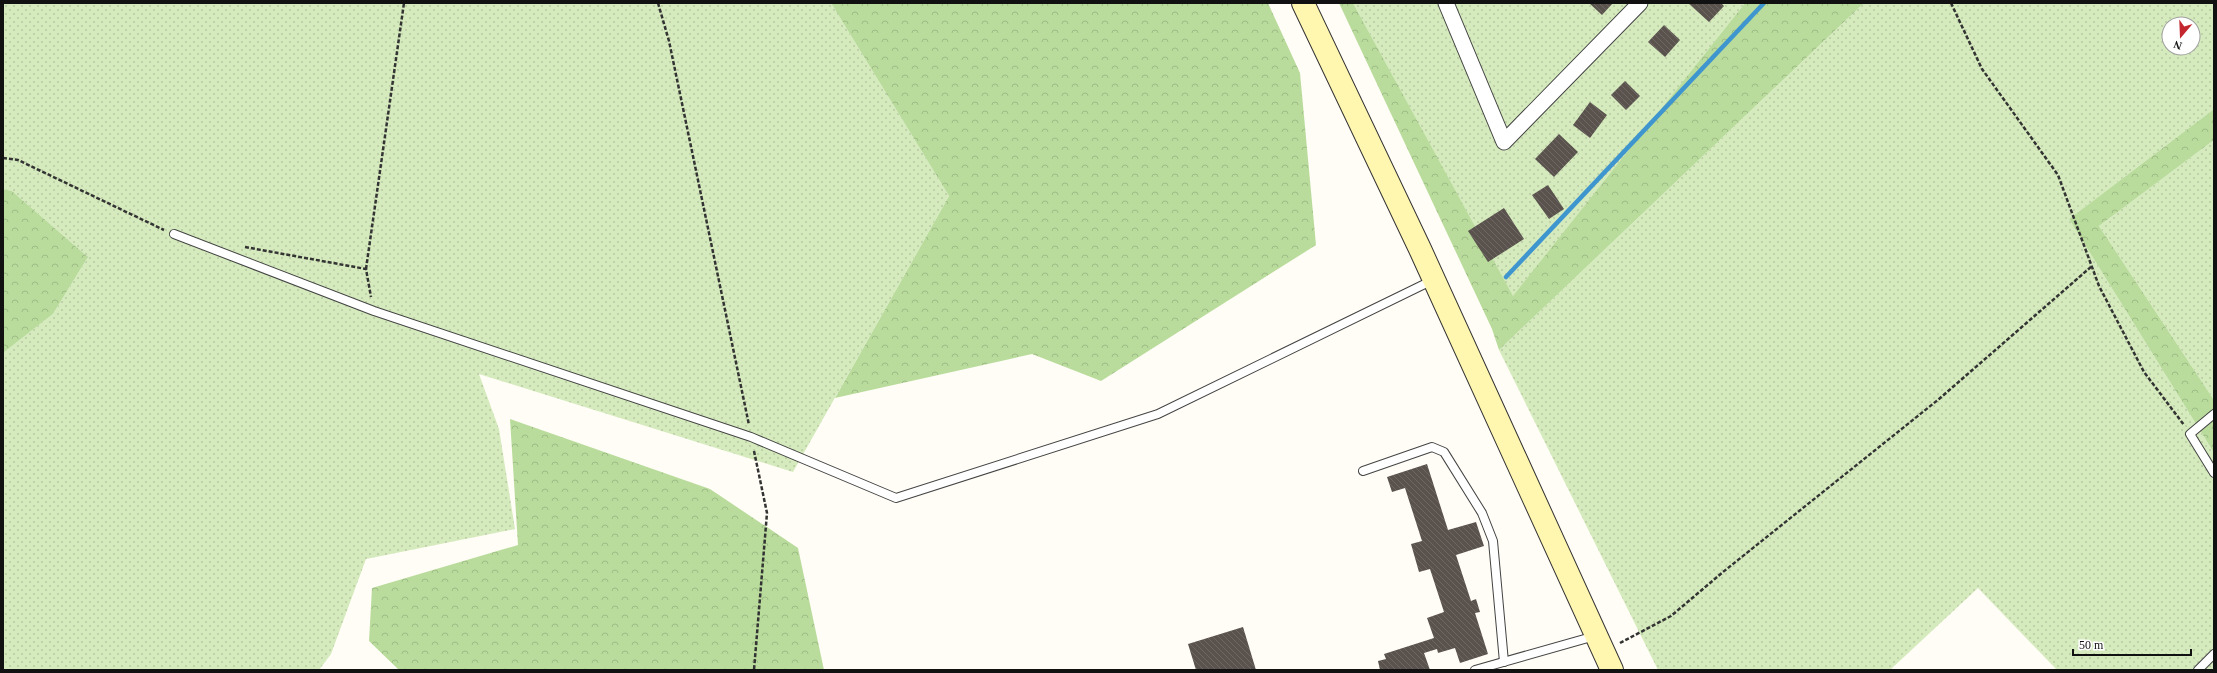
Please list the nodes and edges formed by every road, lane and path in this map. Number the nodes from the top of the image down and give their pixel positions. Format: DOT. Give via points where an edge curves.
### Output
graph roads {
  1 [pos="404,3"];
  2 [pos="658,3"];
  3 [pos="1303,3"];
  4 [pos="1446,3"];
  5 [pos="1640,3"];
  6 [pos="1951,3"];
  7 [pos="174,234"];
  8 [pos="2092,266"];
  9 [pos="366,269"];
  10 [pos="1434,280"];
  11 [pos="2214,414"];
  12 [pos="2190,434"];
  13 [pos="751,437"];
  14 [pos="1363,471"];
  15 [pos="2214,473"];
  16 [pos="1604,653"];
  17 [pos="2214,654"];
  18 [pos="1504,662"];
  19 [pos="754,670"];
  20 [pos="1475,670"];
  21 [pos="2198,670"];
  1 -- 9 [label="path"];
  2 -- 13 [label="path" via="669,41"];
  3 -- 10 [label="main road"];
  4 -- 5 [label="street" via="1504,142"];
  6 -- 8 [label="path" via="1982,69 2058,175"];
  7 -- 13 [label="lane" via="374,311"];
  8 -- 12 [label="path" via="2099,286 2144,372"];
  8 -- 16 [label="path" via="1939,399 1672,616"];
  10 -- 13 [label="lane" via="1158,414 896,498"];
  10 -- 16 [label="main road"];
  11 -- 12 [label="lane"];
  12 -- 15 [label="lane"];
  13 -- 19 [label="path" via="767,513"];
  14 -- 18 [label="lane" via="1432,447 1444,452 1482,513 1493,541"];
  16 -- 18 [label="lane"];
  17 -- 21 [label="lane"];
  18 -- 20 [label="lane"];
}
